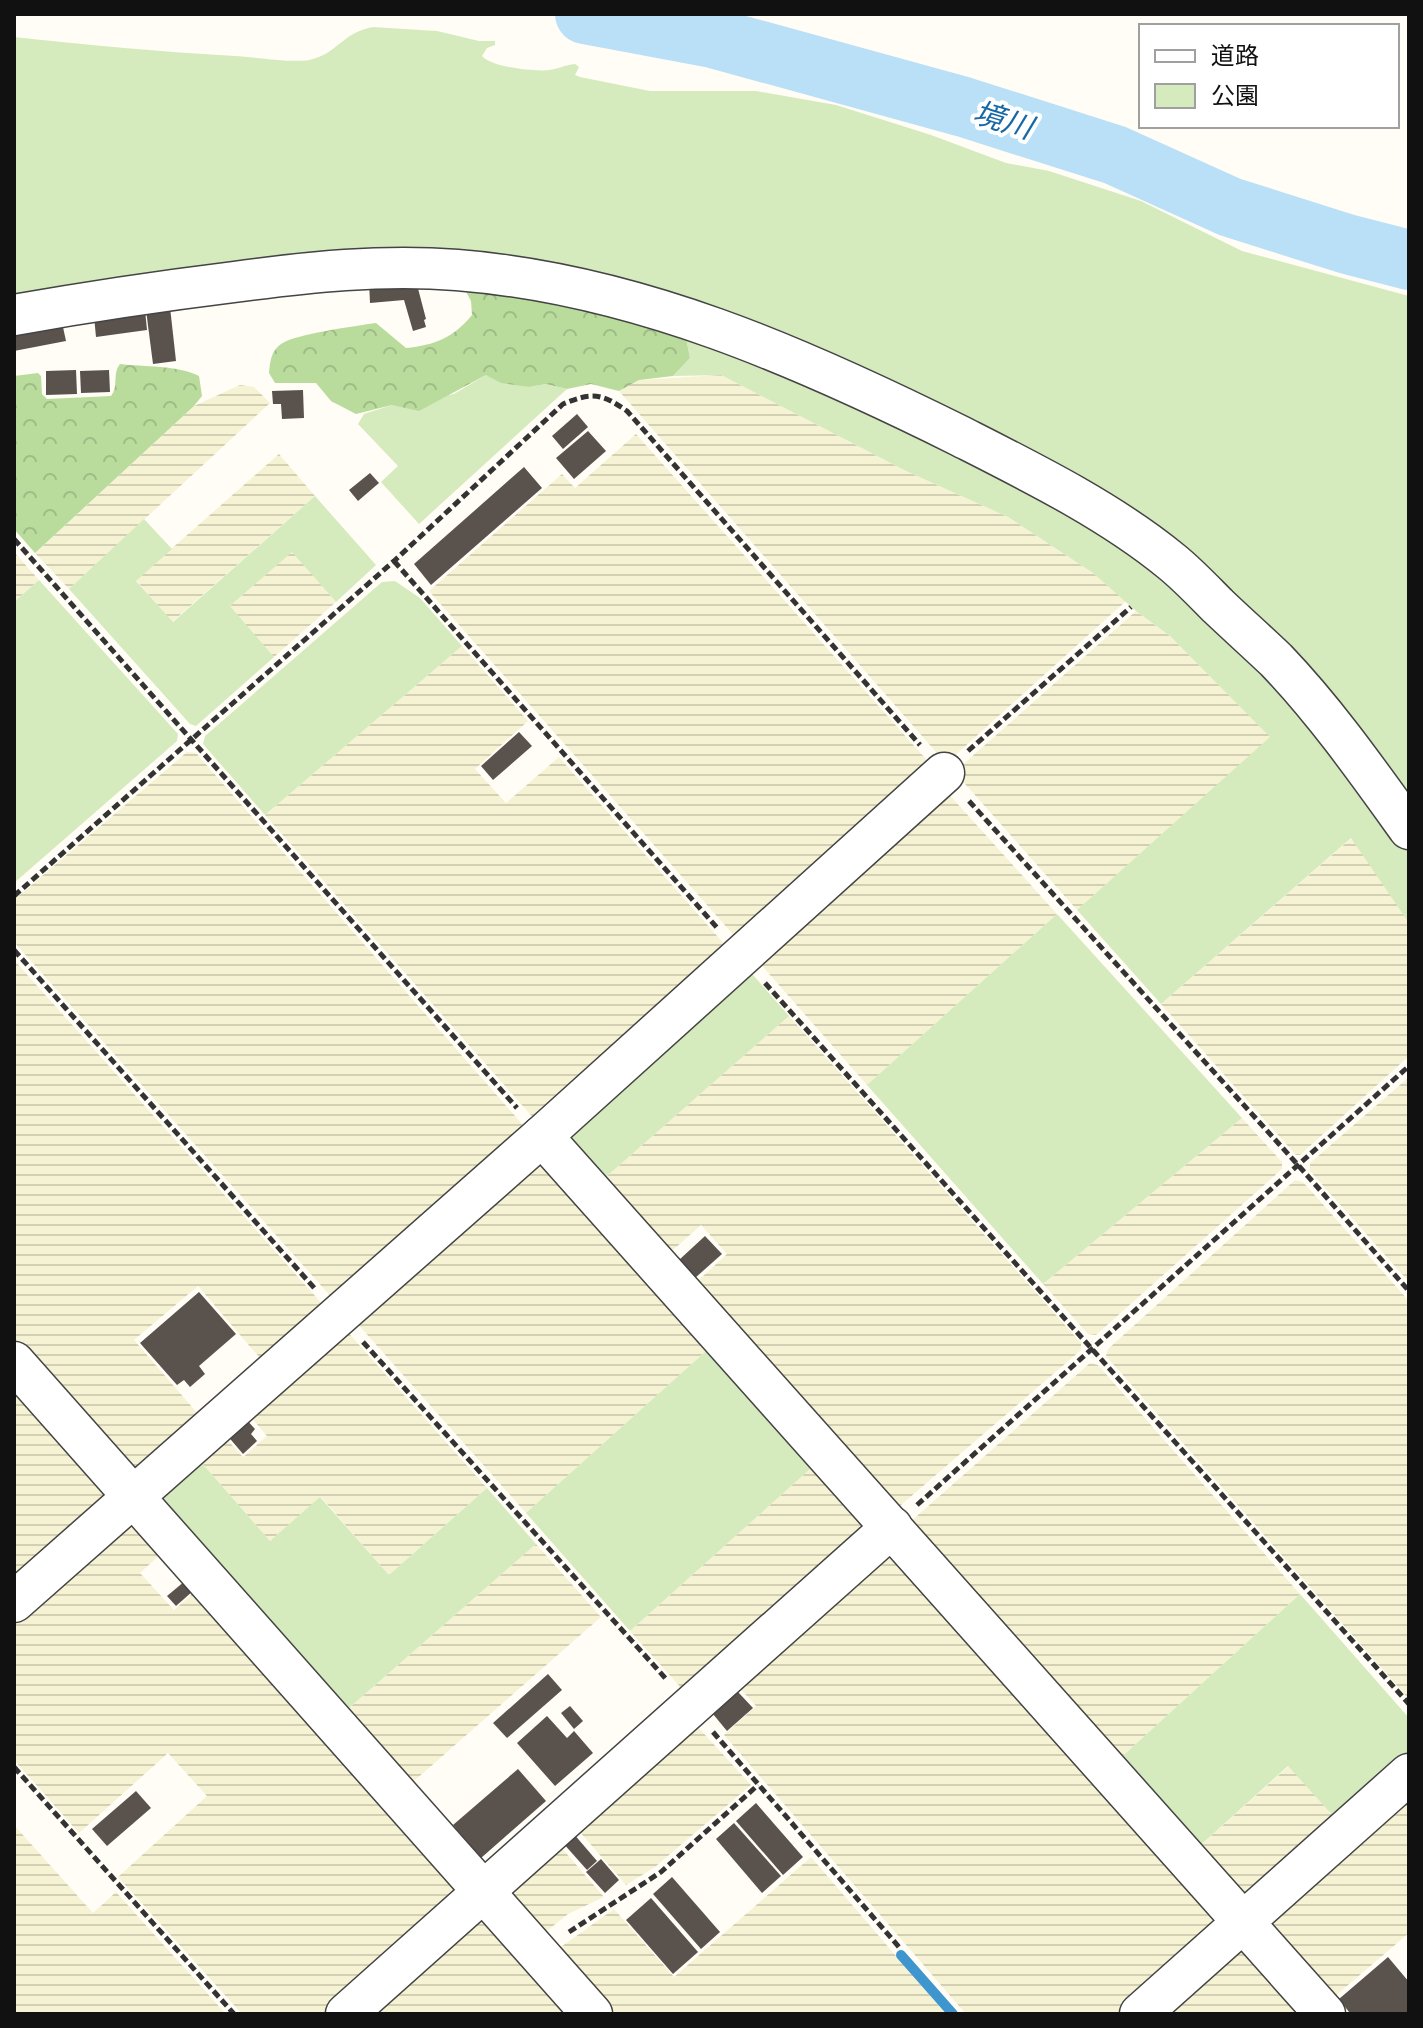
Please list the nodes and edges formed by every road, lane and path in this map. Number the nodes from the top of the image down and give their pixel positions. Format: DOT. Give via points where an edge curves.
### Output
graph roads {
  1 [pos="14,315"];
  2 [pos="14,539"];
  3 [pos="394,561"];
  4 [pos="1131,607"];
  5 [pos="191,739"];
  6 [pos="944,773"];
  7 [pos="1409,829"];
  8 [pos="14,896"];
  9 [pos="14,950"];
  10 [pos="742,956"];
  11 [pos="1409,1066"];
  12 [pos="542,1136"];
  13 [pos="1298,1165"];
  14 [pos="1409,1291"];
  15 [pos="338,1315"];
  16 [pos="1093,1348"];
  17 [pos="14,1362"];
  18 [pos="134,1497"];
  19 [pos="892,1527"];
  20 [pos="14,1602"];
  21 [pos="1409,1704"];
  22 [pos="691,1706"];
  23 [pos="14,1767"];
  24 [pos="1409,1774"];
  25 [pos="758,1785"];
  26 [pos="483,1891"];
  27 [pos="1243,1922"];
  28 [pos="899,1947"];
  29 [pos="539,1954"];
  30 [pos="234,2014"];
  31 [pos="346,2014"];
  32 [pos="592,2014"];
  33 [pos="1140,2014"];
  34 [pos="1325,2014"];
  1 -- 7 [label="street" via="316,271 397,268 548,281 735,334 823,370 1009,460 1171,561 1278,663"];
  2 -- 5 [label="path"];
  3 -- 5 [label="path"];
  3 -- 6 [label="path" via="563,404 587,394 609,399 627,411"];
  3 -- 10 [label="path"];
  4 -- 6 [label="path"];
  5 -- 8 [label="path"];
  5 -- 12 [label="path"];
  6 -- 10 [label="street"];
  6 -- 13 [label="path"];
  9 -- 15 [label="path"];
  10 -- 12 [label="street"];
  10 -- 16 [label="path"];
  11 -- 13 [label="path"];
  12 -- 15 [label="street"];
  12 -- 19 [label="street"];
  13 -- 14 [label="path"];
  13 -- 16 [label="path"];
  15 -- 18 [label="street"];
  15 -- 22 [label="path"];
  16 -- 19 [label="path"];
  16 -- 21 [label="path"];
  17 -- 18 [label="street"];
  18 -- 20 [label="street"];
  18 -- 26 [label="street"];
  19 -- 22 [label="street"];
  19 -- 27 [label="street"];
  22 -- 25 [label="path"];
  22 -- 26 [label="street"];
  23 -- 30 [label="path"];
  24 -- 27 [label="street"];
  25 -- 28 [label="path"];
  25 -- 29 [label="path" via="661,1872"];
  26 -- 29 [label="street"];
  26 -- 31 [label="street"];
  27 -- 33 [label="street"];
  27 -- 34 [label="street"];
  29 -- 32 [label="street"];
}
